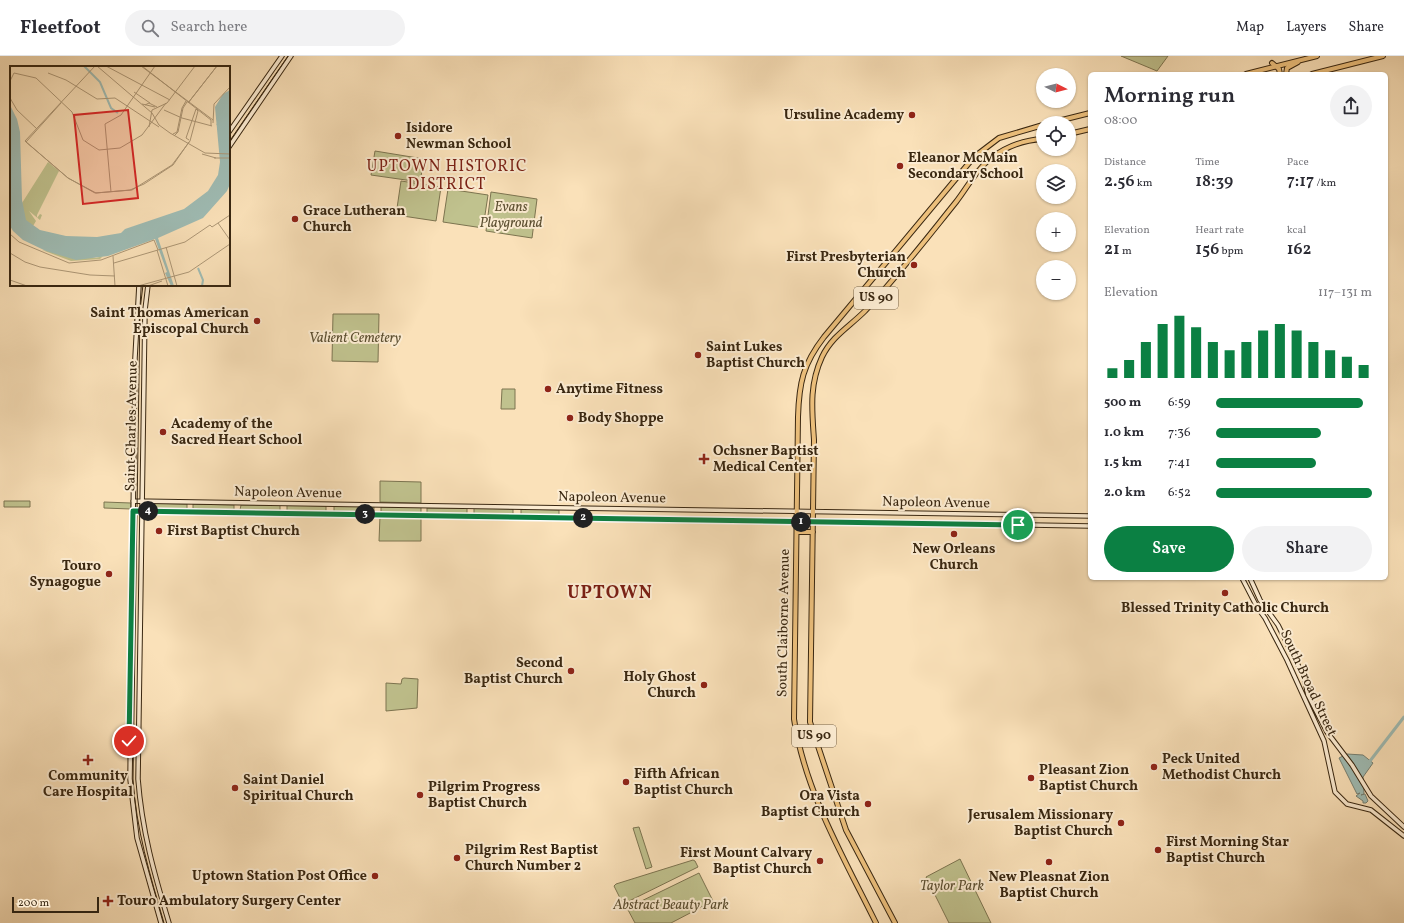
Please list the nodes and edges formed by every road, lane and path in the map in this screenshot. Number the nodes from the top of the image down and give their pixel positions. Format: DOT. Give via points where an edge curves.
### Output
graph roads {
  1 [pos="282,56"];
  2 [pos="291,56"];
  3 [pos="1316,56"];
  4 [pos="1383,56"];
  5 [pos="1274,64"];
  6 [pos="1252,72"];
  7 [pos="1280,72"];
  8 [pos="1285,72"];
  9 [pos="1320,72"];
  10 [pos="1088,114"];
  11 [pos="1076,116"];
  12 [pos="1036,127"];
  13 [pos="1088,129"];
  14 [pos="230,131"];
  15 [pos="1076,132"];
  16 [pos="1036,140"];
  17 [pos="230,146"];
  18 [pos="139,286"];
  19 [pos="148,286"];
  20 [pos="133,501"];
  21 [pos="142,502"];
  22 [pos="133,511"];
  23 [pos="142,511"];
  24 [pos="797,512"];
  25 [pos="813,512"];
  26 [pos="1088,516"];
  27 [pos="797,522"];
  28 [pos="813,522"];
  29 [pos="1088,526"];
  30 [pos="797,532"];
  31 [pos="813,532"];
  32 [pos="133,544"];
  33 [pos="141,544"];
  34 [pos="1243,580"];
  35 [pos="1251,580"];
  36 [pos="1404,827"];
  37 [pos="1404,836"];
  38 [pos="161,923"];
  39 [pos="169,923"];
  40 [pos="876,923"];
  41 [pos="895,923"];
  1 -- 14 [label="main road"];
  2 -- 17 [label="main road"];
  3 -- 5 [label="main road"];
  3 -- 8 [label="main road" via="1290,66"];
  4 -- 9 [label="main road"];
  5 -- 6 [label="main road"];
  5 -- 7 [label="main road"];
  10 -- 11 [label="main road"];
  12 -- 24 [label="main road, South Claiborne Avenue / US 90" via="999,138 974,157 813,351 802,376 799,391"];
  13 -- 15 [label="main road"];
  16 -- 25 [label="main road, South Claiborne Avenue / US 90" via="1008,148 982,166 878,295 829,344 817,368 812,387"];
  18 -- 20 [label="main road, Saint Charles Avenue"];
  19 -- 21 [label="main road, Saint Charles Avenue" via="145,310"];
  20 -- 21 [label="main road, Napoleon Avenue"];
  20 -- 22 [label="main road, Saint Charles Avenue"];
  21 -- 23 [label="main road, Saint Charles Avenue"];
  21 -- 24 [label="main road, Napoleon Avenue"];
  22 -- 23 [label="main road, Napoleon Avenue"];
  22 -- 32 [label="main road, Saint Charles Avenue"];
  23 -- 27 [label="main road, Napoleon Avenue"];
  23 -- 33 [label="main road, Saint Charles Avenue"];
  24 -- 25 [label="main road, Napoleon Avenue"];
  24 -- 27 [label="main road, South Claiborne Avenue / US 90"];
  25 -- 26 [label="main road, Napoleon Avenue"];
  25 -- 28 [label="main road, South Claiborne Avenue / US 90"];
  27 -- 28 [label="main road, Napoleon Avenue"];
  27 -- 30 [label="main road, South Claiborne Avenue / US 90"];
  28 -- 29 [label="main road, Napoleon Avenue"];
  28 -- 31 [label="main road, South Claiborne Avenue / US 90"];
  30 -- 31 [label="main road"];
  30 -- 40 [label="main road, South Claiborne Avenue / US 90" via="794,696 796,731 827,824"];
  31 -- 41 [label="main road, South Claiborne Avenue / US 90" via="809,716 846,830"];
  32 -- 33 [label="main road"];
  32 -- 38 [label="main road, Saint Charles Avenue" via="130,782 138,838"];
  33 -- 39 [label="main road, Saint Charles Avenue" via="138,779 146,842"];
  34 -- 37 [label="main road, South Broad Street" via="1257,607 1266,618 1324,741 1334,792 1347,804 1371,810"];
  35 -- 36 [label="main road, South Broad Street" via="1260,600 1275,619 1304,676 1308,695 1327,732 1381,807"];
}
